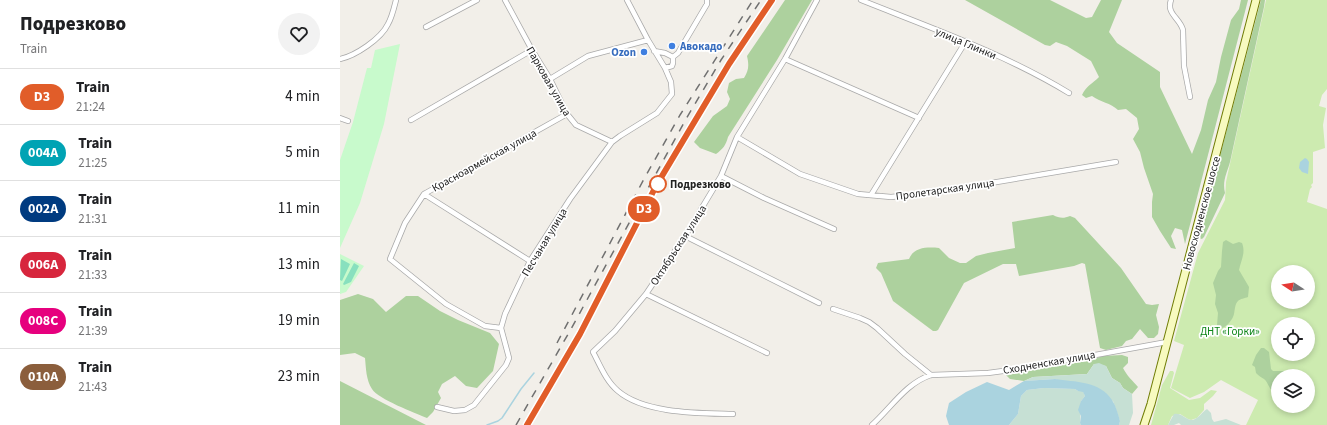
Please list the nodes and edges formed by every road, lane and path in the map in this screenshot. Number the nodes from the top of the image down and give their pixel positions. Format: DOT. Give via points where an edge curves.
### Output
graph roads {
  1 [pos="396,0"];
  2 [pos="477,0"];
  3 [pos="505,0"];
  4 [pos="627,0"];
  5 [pos="817,0"];
  6 [pos="860,0"];
  7 [pos="1171,0"];
  8 [pos="1256,0"];
  9 [pos="707,2"];
  10 [pos="426,27"];
  11 [pos="648,40"];
  12 [pos="966,41"];
  13 [pos="532,50"];
  14 [pos="654,51"];
  15 [pos="673,57"];
  16 [pos="340,59"];
  17 [pos="785,59"];
  18 [pos="665,68"];
  19 [pos="550,79"];
  20 [pos="1069,93"];
  21 [pos="1190,97"];
  22 [pos="567,114"];
  23 [pos="340,118"];
  24 [pos="919,118"];
  25 [pos="348,120"];
  26 [pos="411,120"];
  27 [pos="737,137"];
  28 [pos="612,142"];
  29 [pos="1116,162"];
  30 [pos="721,176"];
  31 [pos="424,194"];
  32 [pos="872,195"];
  33 [pos="834,229"];
  34 [pos="685,236"];
  35 [pos="530,261"];
  36 [pos="646,294"];
  37 [pos="819,303"];
  38 [pos="833,309"];
  39 [pos="500,328"];
  40 [pos="1167,342"];
  41 [pos="766,353"];
  42 [pos="931,375"];
  43 [pos="437,407"];
  44 [pos="733,414"];
  45 [pos="872,425"];
  46 [pos="1144,425"];
  1 -- 16 [label="street" via="384,32 360,51"];
  2 -- 10 [label="street"];
  3 -- 13 [label="street, Парковая улица"];
  4 -- 11 [label="street"];
  5 -- 17 [label="street, Октябрьская улица"];
  6 -- 12 [label="street, улица Глинки"];
  7 -- 21 [label="street" via="1170,11 1183,30 1184,66"];
  8 -- 40 [label="main road, Новосходненское шоссе"];
  9 -- 15 [label="street" via="678,53"];
  11 -- 14 [label="street"];
  11 -- 19 [label="street" via="588,56"];
  12 -- 20 [label="street, улица Глинки" via="1030,71"];
  12 -- 24 [label="street"];
  13 -- 19 [label="street, Парковая улица"];
  13 -- 26 [label="street"];
  14 -- 15 [label="street"];
  14 -- 18 [label="street"];
  15 -- 18 [label="street" via="672,66"];
  17 -- 24 [label="street"];
  17 -- 27 [label="street, Октябрьская улица"];
  18 -- 28 [label="street, Песчаная улица" via="671,82 672,94 657,113"];
  19 -- 22 [label="street, Парковая улица"];
  22 -- 28 [label="street, Парковая улица" via="576,125"];
  22 -- 31 [label="street, Красноармейская улица"];
  23 -- 25 [label="street"];
  24 -- 32 [label="street"];
  27 -- 30 [label="street, Октябрьская улица"];
  27 -- 32 [label="street, Пролетарская улица" via="800,174 858,194"];
  28 -- 35 [label="street, Песчаная улица" via="570,199"];
  29 -- 32 [label="street, Пролетарская улица" via="938,192 891,197"];
  30 -- 33 [label="street"];
  30 -- 34 [label="street, Октябрьская улица"];
  31 -- 35 [label="street"];
  31 -- 39 [label="street, Красноармейская улица" via="405,223 390,259 446,304 485,326"];
  34 -- 36 [label="street, Октябрьская улица"];
  34 -- 37 [label="street"];
  35 -- 39 [label="street, Песчаная улица"];
  36 -- 41 [label="street"];
  36 -- 44 [label="street, Октябрьская улица" via="615,332 593,352 607,379 617,391 642,403 684,412"];
  38 -- 42 [label="street" via="869,322"];
  39 -- 43 [label="street" via="509,358 497,377 474,405 465,410 454,411"];
  40 -- 42 [label="street, Сходненская улица" via="1018,369"];
  40 -- 46 [label="main road, Новосходненское шоссе"];
  42 -- 45 [label="street" via="910,386"];
}
